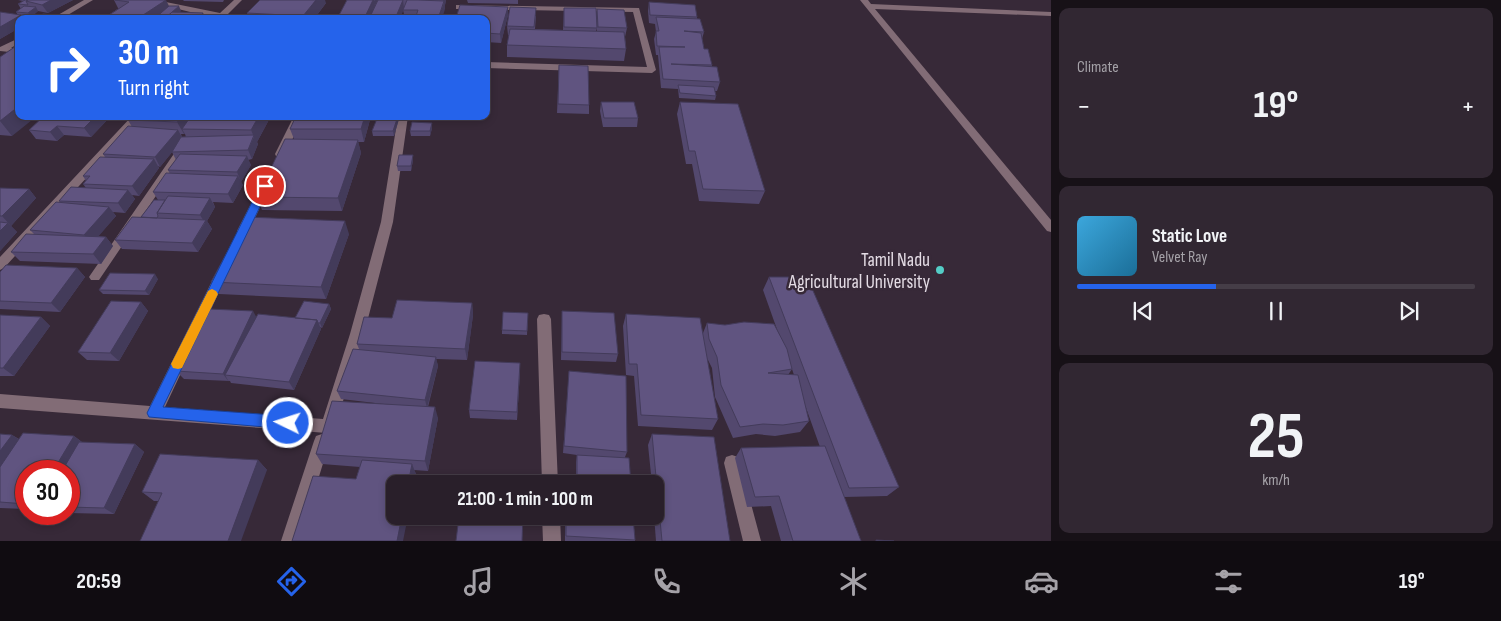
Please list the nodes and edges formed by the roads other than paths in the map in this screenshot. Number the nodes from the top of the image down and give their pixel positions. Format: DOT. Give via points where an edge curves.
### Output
graph roads {
  1 [pos="89,0"];
  2 [pos="145,0"];
  3 [pos="238,0"];
  4 [pos="867,3"];
  5 [pos="459,6"];
  6 [pos="1051,14"];
  7 [pos="63,15"];
  8 [pos="213,15"];
  9 [pos="224,15"];
  10 [pos="15,42"];
  11 [pos="15,51"];
  12 [pos="490,64"];
  13 [pos="134,120"];
  14 [pos="202,120"];
  15 [pos="297,120"];
  16 [pos="402,120"];
  17 [pos="1051,228"];
  18 [pos="239,238"];
  19 [pos="0,265"];
  20 [pos="226,265"];
  21 [pos="95,277"];
  22 [pos="544,319"];
  23 [pos="0,401"];
  24 [pos="154,413"];
  25 [pos="327,426"];
  26 [pos="732,463"];
  27 [pos="550,475"];
  28 [pos="551,525"];
  29 [pos="290,541"];
  30 [pos="552,541"];
  31 [pos="752,541"];
  1 -- 7 [label="street"];
  2 -- 8 [label="street"];
  3 -- 9 [label="street"];
  4 -- 6 [label="street"];
  4 -- 17 [label="street"];
  5 -- 12 [label="street" via="636,10 652,70"];
  10 -- 11 [label="street" via="2,49"];
  13 -- 19 [label="street"];
  14 -- 21 [label="street"];
  15 -- 18 [label="street"];
  16 -- 25 [label="street" via="387,222 357,334"];
  20 -- 24 [label="street"];
  22 -- 27 [label="street"];
  23 -- 24 [label="street"];
  24 -- 25 [label="street"];
  25 -- 29 [label="street"];
  26 -- 31 [label="street"];
  28 -- 30 [label="street"];
}
